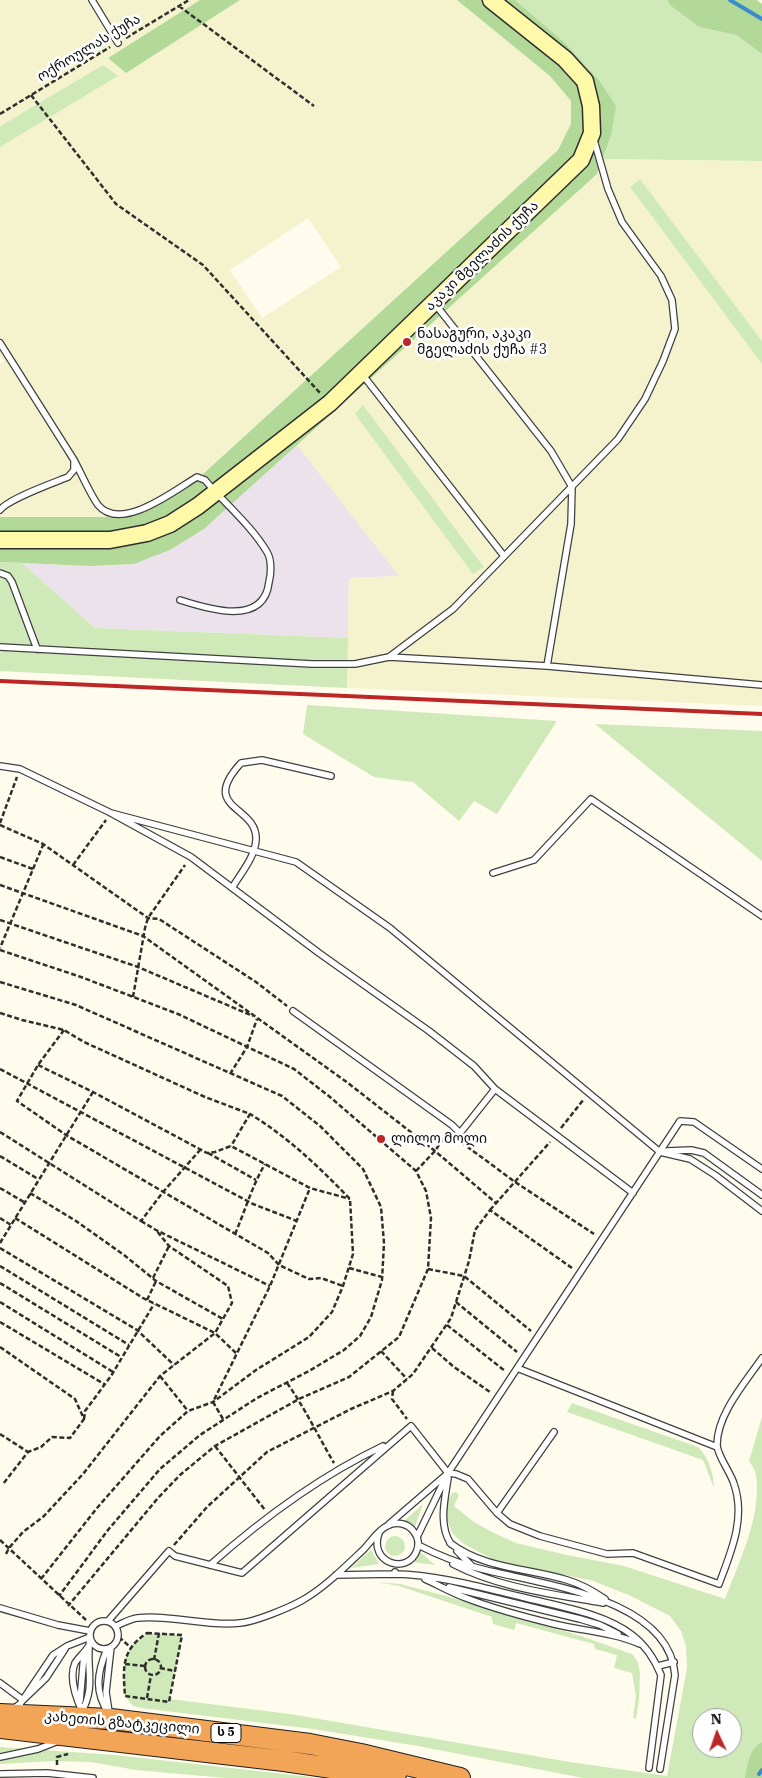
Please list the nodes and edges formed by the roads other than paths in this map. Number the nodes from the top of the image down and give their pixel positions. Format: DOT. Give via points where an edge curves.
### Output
graph roads {
  1 [pos="92,0"];
  2 [pos="491,0"];
  3 [pos="118,42"];
  4 [pos="592,133"];
  5 [pos="434,302"];
  6 [pos="0,343"];
  7 [pos="361,373"];
  8 [pos="74,460"];
  9 [pos="572,487"];
  10 [pos="215,492"];
  11 [pos="0,510"];
  12 [pos="0,540"];
  13 [pos="504,556"];
  14 [pos="0,573"];
  15 [pos="180,600"];
  16 [pos="0,648"];
  17 [pos="37,649"];
  18 [pos="389,657"];
  19 [pos="547,666"];
  20 [pos="762,684"];
  21 [pos="0,766"];
  22 [pos="331,776"];
  23 [pos="111,813"];
  24 [pos="254,851"];
  25 [pos="493,873"];
  26 [pos="232,888"];
  27 [pos="762,916"];
  28 [pos="293,1011"];
  29 [pos="495,1088"];
  30 [pos="660,1152"];
  31 [pos="762,1169"];
  32 [pos="633,1193"];
  33 [pos="762,1195"];
  34 [pos="762,1211"];
  35 [pos="762,1358"];
  36 [pos="517,1368"];
  37 [pos="554,1432"];
  38 [pos="389,1444"];
  39 [pos="717,1447"];
  40 [pos="448,1473"];
  41 [pos="497,1513"];
  42 [pos="388,1525"];
  43 [pos="379,1534"];
  44 [pos="417,1537"];
  45 [pos="450,1543"];
  46 [pos="418,1545"];
  47 [pos="440,1557"];
  48 [pos="398,1564"];
  49 [pos="210,1565"];
  50 [pos="473,1567"];
  51 [pos="395,1574"];
  52 [pos="336,1575"];
  53 [pos="416,1575"];
  54 [pos="435,1583"];
  55 [pos="615,1606"];
  56 [pos="0,1608"];
  57 [pos="108,1621"];
  58 [pos="116,1626"];
  59 [pos="91,1631"];
  60 [pos="625,1638"];
  61 [pos="645,1646"];
  62 [pos="88,1647"];
  63 [pos="109,1648"];
  64 [pos="674,1662"];
  65 [pos="658,1666"];
  66 [pos="0,1683"];
  67 [pos="23,1700"];
  68 [pos="80,1711"];
  69 [pos="0,1713"];
  70 [pos="110,1716"];
  71 [pos="0,1728"];
  72 [pos="77,1737"];
  73 [pos="0,1757"];
  74 [pos="338,1768"];
  75 [pos="649,1768"];
  76 [pos="660,1769"];
  77 [pos="0,1774"];
  78 [pos="455,1777"];
  79 [pos="93,1778"];
  80 [pos="364,1778"];
  1 -- 3 [label="lane"];
  2 -- 4 [label="street, აკაკი მგელაძის ქუჩა" via="564,59 584,81 591,106"];
  4 -- 5 [label="street, აკაკი მგელაძის ქუჩა" via="581,160"];
  4 -- 9 [label="lane" via="608,189 622,222 661,276 672,300 675,329 645,400 618,439"];
  5 -- 7 [label="street, აკაკი მგელაძის ქუჩა"];
  5 -- 9 [label="lane" via="551,451"];
  6 -- 8 [label="lane"];
  7 -- 10 [label="street, აკაკი მგელაძის ქუჩა" via="330,403"];
  7 -- 13 [label="lane"];
  8 -- 10 [label="lane" via="98,505 109,514 124,515 146,508 197,476"];
  8 -- 11 [label="lane" via="74,470 68,477 12,501"];
  9 -- 13 [label="lane"];
  9 -- 19 [label="lane" via="571,524"];
  10 -- 12 [label="street, აკაკი მგელაძის ქუჩა" via="170,524 147,533 110,540"];
  10 -- 15 [label="lane" via="269,554 268,592 258,604 240,612 210,610"];
  13 -- 18 [label="lane" via="453,609"];
  14 -- 17 [label="lane" via="12,582"];
  16 -- 17 [label="lane"];
  17 -- 18 [label="lane" via="312,664 355,664"];
  18 -- 19 [label="lane"];
  19 -- 20 [label="lane"];
  21 -- 23 [label="lane" via="20,769"];
  22 -- 24 [label="lane" via="262,760 241,763 232,773 225,790 228,802 251,822 255,833"];
  23 -- 24 [label="lane"];
  23 -- 26 [label="lane" via="191,857"];
  24 -- 26 [label="lane"];
  24 -- 30 [label="lane" via="296,862 390,928"];
  25 -- 27 [label="lane" via="534,860 591,799"];
  26 -- 29 [label="lane" via="467,1060"];
  28 -- 29 [label="lane" via="460,1133"];
  29 -- 32 [label="lane"];
  30 -- 31 [label="lane" via="680,1121 694,1122"];
  30 -- 32 [label="lane"];
  30 -- 33 [label="lane" via="691,1150 704,1153"];
  30 -- 34 [label="lane" via="690,1159"];
  32 -- 36 [label="lane"];
  35 -- 39 [label="lane" via="722,1418"];
  36 -- 39 [label="lane"];
  36 -- 40 [label="lane"];
  37 -- 41 [label="lane"];
  38 -- 40 [label="lane" via="411,1426"];
  38 -- 49 [label="lane" via="364,1455 288,1502"];
  38 -- 49 [label="lane" via="242,1572"];
  39 -- 41 [label="lane" via="738,1501 738,1531 719,1584 633,1553 608,1554 540,1536 510,1524"];
  40 -- 41 [label="lane" via="468,1479"];
  40 -- 42 [label="lane"];
  40 -- 44 [label="lane"];
  40 -- 45 [label="lane" via="444,1512 445,1536"];
  42 -- 43 [label="lane"];
  42 -- 44 [label="lane" via="402,1523"];
  43 -- 48 [label="lane" via="376,1546 381,1557"];
  43 -- 52 [label="lane"];
  44 -- 46 [label="lane"];
  45 -- 50 [label="lane"];
  45 -- 55 [label="lane" via="462,1552 492,1563 573,1582 596,1592"];
  46 -- 47 [label="lane"];
  46 -- 48 [label="lane" via="414,1556"];
  47 -- 50 [label="lane"];
  47 -- 55 [label="lane" via="498,1581"];
  48 -- 51 [label="lane"];
  49 -- 57 [label="lane" via="175,1556 169,1551"];
  50 -- 55 [label="lane" via="587,1594"];
  51 -- 52 [label="lane"];
  51 -- 53 [label="lane"];
  52 -- 58 [label="lane" via="302,1601 241,1624 136,1618"];
  53 -- 54 [label="lane"];
  53 -- 61 [label="lane" via="460,1582 587,1614 611,1623"];
  54 -- 60 [label="lane" via="586,1621"];
  54 -- 60 [label="lane" via="465,1598 524,1617"];
  55 -- 64 [label="lane" via="658,1633"];
  56 -- 59 [label="lane"];
  57 -- 58 [label="lane"];
  57 -- 59 [label="lane" via="99,1621"];
  58 -- 63 [label="lane" via="119,1637"];
  59 -- 62 [label="lane"];
  59 -- 63 [label="lane" via="94,1645"];
  59 -- 67 [label="lane" via="53,1655"];
  60 -- 61 [label="lane"];
  61 -- 65 [label="lane"];
  62 -- 68 [label="lane" via="88,1698"];
  62 -- 68 [label="lane" via="75,1664 74,1688"];
  63 -- 70 [label="lane" via="101,1663 99,1693 101,1703"];
  64 -- 65 [label="lane"];
  64 -- 76 [label="lane" via="675,1675"];
  65 -- 75 [label="lane" via="660,1688"];
  66 -- 67 [label="lane"];
  67 -- 69 [label="lane"];
  68 -- 69 [label="highway, კახეთის გზატკეცილი / ს 5"];
  68 -- 70 [label="highway, კახეთის გზატკეცილი / ს 5"];
  70 -- 78 [label="highway, კახეთის გზატკეცილი / ს 5" via="310,1744"];
  71 -- 72 [label="highway, კახეთის გზატკეცილი / ს 5"];
  72 -- 73 [label="lane"];
  72 -- 74 [label="highway, კახეთის გზატკეცილი / ს 5"];
  74 -- 78 [label="highway, კახეთის გზატკეცილი / ს 5"];
  74 -- 80 [label="lane"];
  77 -- 79 [label="lane"];
}
